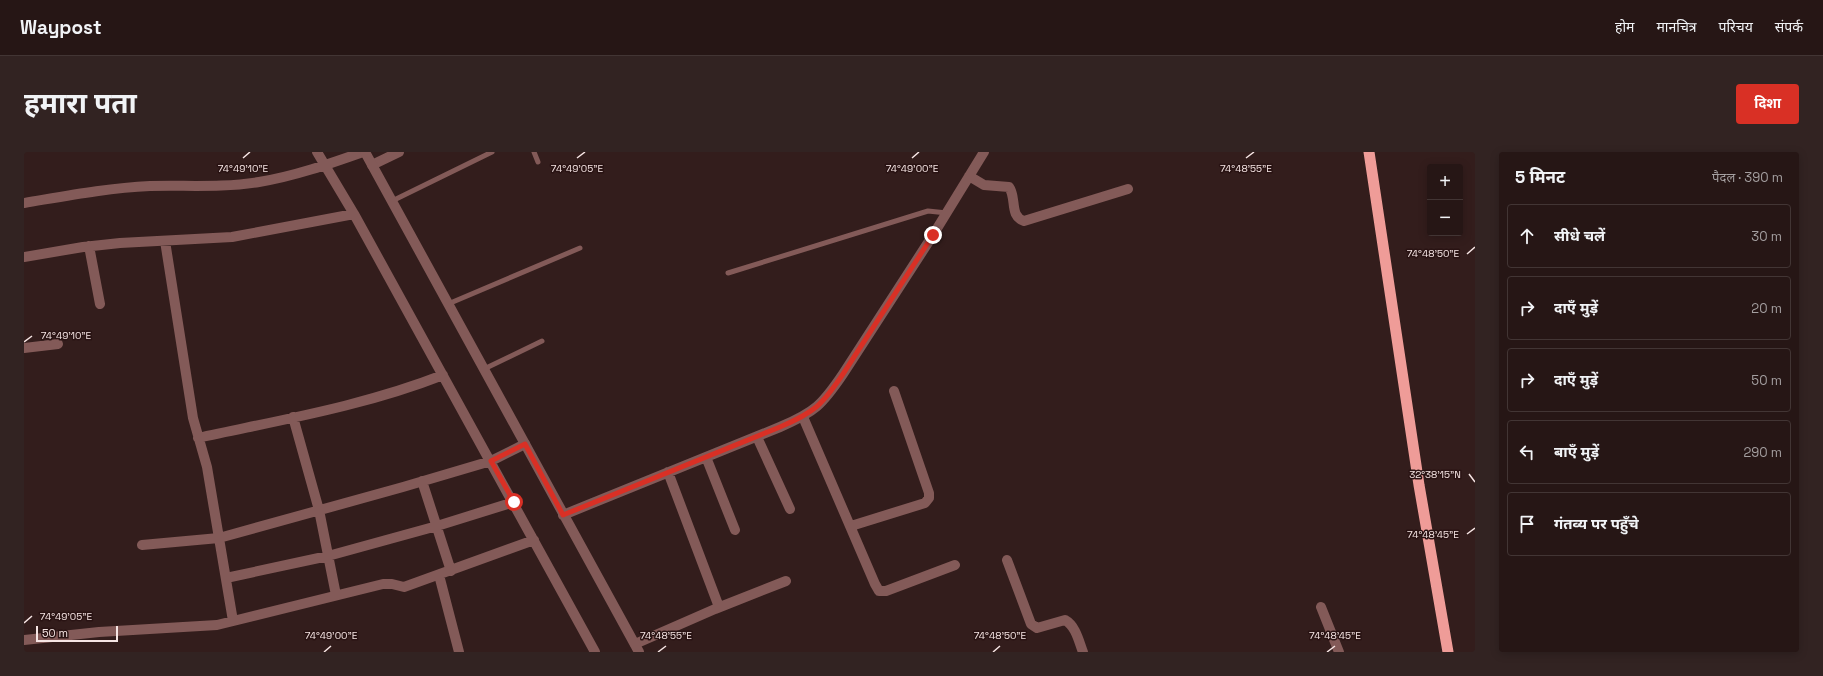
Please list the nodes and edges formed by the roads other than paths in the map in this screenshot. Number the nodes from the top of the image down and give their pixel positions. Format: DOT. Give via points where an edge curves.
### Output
graph roads {
  1 [pos="317,152"];
  2 [pos="399,152"];
  3 [pos="492,152"];
  4 [pos="534,152"];
  5 [pos="984,152"];
  6 [pos="1369,152"];
  7 [pos="361,153"];
  8 [pos="538,162"];
  9 [pos="372,165"];
  10 [pos="325,166"];
  11 [pos="969,176"];
  12 [pos="1128,189"];
  13 [pos="392,201"];
  14 [pos="24,203"];
  15 [pos="947,213"];
  16 [pos="354,214"];
  17 [pos="164,241"];
  18 [pos="89,246"];
  19 [pos="580,248"];
  20 [pos="24,257"];
  21 [pos="728,273"];
  22 [pos="100,304"];
  23 [pos="448,304"];
  24 [pos="542,340"];
  25 [pos="58,344"];
  26 [pos="24,348"];
  27 [pos="484,369"];
  28 [pos="443,375"];
  29 [pos="894,391"];
  30 [pos="293,417"];
  31 [pos="803,417"];
  32 [pos="757,437"];
  33 [pos="198,438"];
  34 [pos="520,446"];
  35 [pos="706,457"];
  36 [pos="495,459"];
  37 [pos="668,472"];
  38 [pos="422,481"];
  39 [pos="514,502"];
  40 [pos="790,509"];
  41 [pos="318,510"];
  42 [pos="563,515"];
  43 [pos="437,526"];
  44 [pos="851,526"];
  45 [pos="735,530"];
  46 [pos="219,538"];
  47 [pos="534,540"];
  48 [pos="142,545"];
  49 [pos="328,556"];
  50 [pos="1007,560"];
  51 [pos="955,565"];
  52 [pos="451,571"];
  53 [pos="439,575"];
  54 [pos="226,578"];
  55 [pos="786,581"];
  56 [pos="336,595"];
  57 [pos="719,607"];
  58 [pos="1321,607"];
  59 [pos="233,621"];
  60 [pos="24,640"];
  61 [pos="637,648"];
  62 [pos="459,652"];
  63 [pos="595,652"];
  64 [pos="1083,652"];
  65 [pos="1339,652"];
  66 [pos="1448,652"];
  1 -- 10 [label="street"];
  2 -- 9 [label="street"];
  3 -- 13 [label="lane"];
  4 -- 8 [label="lane"];
  5 -- 11 [label="street"];
  6 -- 66 [label="highway" via="1419,485"];
  7 -- 9 [label="street"];
  7 -- 10 [label="street"];
  9 -- 13 [label="street"];
  10 -- 14 [label="street" via="258,182 150,186 90,192"];
  10 -- 16 [label="street"];
  11 -- 12 [label="street" via="984,185 1009,187 1012,190 1015,215 1024,221"];
  11 -- 15 [label="street"];
  13 -- 23 [label="street"];
  15 -- 21 [label="lane" via="928,211"];
  15 -- 31 [label="street" via="830,393 813,411"];
  16 -- 17 [label="street" via="232,237"];
  16 -- 28 [label="street"];
  17 -- 18 [label="street"];
  17 -- 33 [label="street"];
  18 -- 20 [label="street"];
  18 -- 22 [label="street"];
  19 -- 23 [label="lane"];
  23 -- 27 [label="street"];
  24 -- 27 [label="lane"];
  25 -- 26 [label="street"];
  27 -- 34 [label="street"];
  28 -- 30 [label="street" via="409,388"];
  28 -- 36 [label="street"];
  29 -- 44 [label="street" via="929,498 924,503"];
  30 -- 33 [label="street"];
  30 -- 41 [label="street"];
  31 -- 32 [label="street"];
  31 -- 44 [label="street"];
  32 -- 35 [label="street"];
  32 -- 40 [label="street"];
  33 -- 46 [label="street" via="207,467"];
  34 -- 36 [label="street"];
  34 -- 42 [label="street"];
  35 -- 37 [label="street"];
  35 -- 45 [label="street"];
  36 -- 38 [label="street"];
  36 -- 39 [label="street"];
  37 -- 42 [label="street"];
  37 -- 57 [label="street"];
  38 -- 41 [label="street"];
  38 -- 43 [label="street"];
  39 -- 43 [label="street"];
  39 -- 47 [label="street"];
  41 -- 46 [label="street"];
  41 -- 49 [label="street"];
  42 -- 61 [label="street"];
  43 -- 49 [label="street"];
  43 -- 52 [label="street"];
  44 -- 51 [label="street" via="875,584 881,592"];
  46 -- 48 [label="street"];
  46 -- 54 [label="street"];
  47 -- 52 [label="street"];
  47 -- 63 [label="street"];
  49 -- 54 [label="street"];
  49 -- 56 [label="street"];
  50 -- 64 [label="street" via="1031,624 1036,628 1065,620 1069,622"];
  52 -- 53 [label="street"];
  53 -- 56 [label="street" via="404,587 387,583"];
  53 -- 62 [label="street"];
  54 -- 59 [label="street"];
  55 -- 57 [label="street"];
  56 -- 59 [label="street"];
  57 -- 61 [label="street"];
  58 -- 65 [label="street"];
  59 -- 60 [label="street" via="198,627 99,632"];
}
